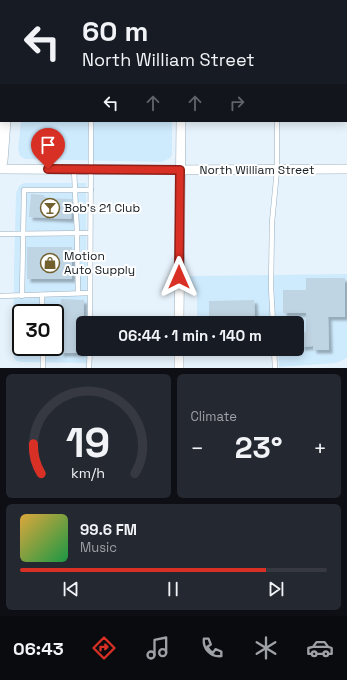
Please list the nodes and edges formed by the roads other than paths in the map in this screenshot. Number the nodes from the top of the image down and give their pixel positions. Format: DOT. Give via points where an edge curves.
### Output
graph roads {
  1 [pos="3,122"];
  2 [pos="91,122"];
  3 [pos="181,122"];
  4 [pos="277,122"];
  5 [pos="0,161"];
  6 [pos="0,169"];
  7 [pos="74,169"];
  8 [pos="91,169"];
  9 [pos="347,169"];
  10 [pos="180,170"];
  11 [pos="277,170"];
  12 [pos="75,190"];
  13 [pos="91,190"];
  14 [pos="23,233"];
  15 [pos="77,233"];
  16 [pos="90,233"];
  17 [pos="0,234"];
  18 [pos="78,293"];
  19 [pos="90,293"];
  20 [pos="42,295"];
  21 [pos="0,296"];
  22 [pos="22,296"];
  23 [pos="42,304"];
  24 [pos="90,316"];
  25 [pos="179,316"];
  26 [pos="273,316"];
  27 [pos="43,356"];
  28 [pos="90,356"];
  29 [pos="179,356"];
  30 [pos="274,356"];
  31 [pos="43,368"];
  32 [pos="89,368"];
  33 [pos="179,368"];
  34 [pos="275,368"];
  1 -- 5 [label="main road"];
  2 -- 8 [label="lane"];
  3 -- 10 [label="street"];
  4 -- 11 [label="lane"];
  6 -- 7 [label="street, North William Street"];
  7 -- 8 [label="street, North William Street"];
  7 -- 12 [label="lane"];
  8 -- 10 [label="street, North William Street"];
  8 -- 13 [label="lane"];
  9 -- 11 [label="street, North William Street"];
  10 -- 11 [label="street, North William Street"];
  10 -- 25 [label="street"];
  11 -- 26 [label="lane" via="272,222"];
  12 -- 13 [label="lane"];
  12 -- 14 [label="lane" via="24,190"];
  12 -- 15 [label="lane"];
  13 -- 16 [label="lane"];
  14 -- 15 [label="lane"];
  14 -- 17 [label="lane"];
  14 -- 22 [label="lane"];
  15 -- 16 [label="lane"];
  15 -- 18 [label="lane"];
  16 -- 19 [label="lane"];
  18 -- 19 [label="lane"];
  18 -- 20 [label="lane"];
  19 -- 24 [label="lane"];
  20 -- 22 [label="lane"];
  20 -- 23 [label="lane"];
  21 -- 22 [label="lane"];
  27 -- 31 [label="lane"];
  28 -- 32 [label="lane"];
  29 -- 33 [label="street"];
  30 -- 34 [label="lane"];
}
